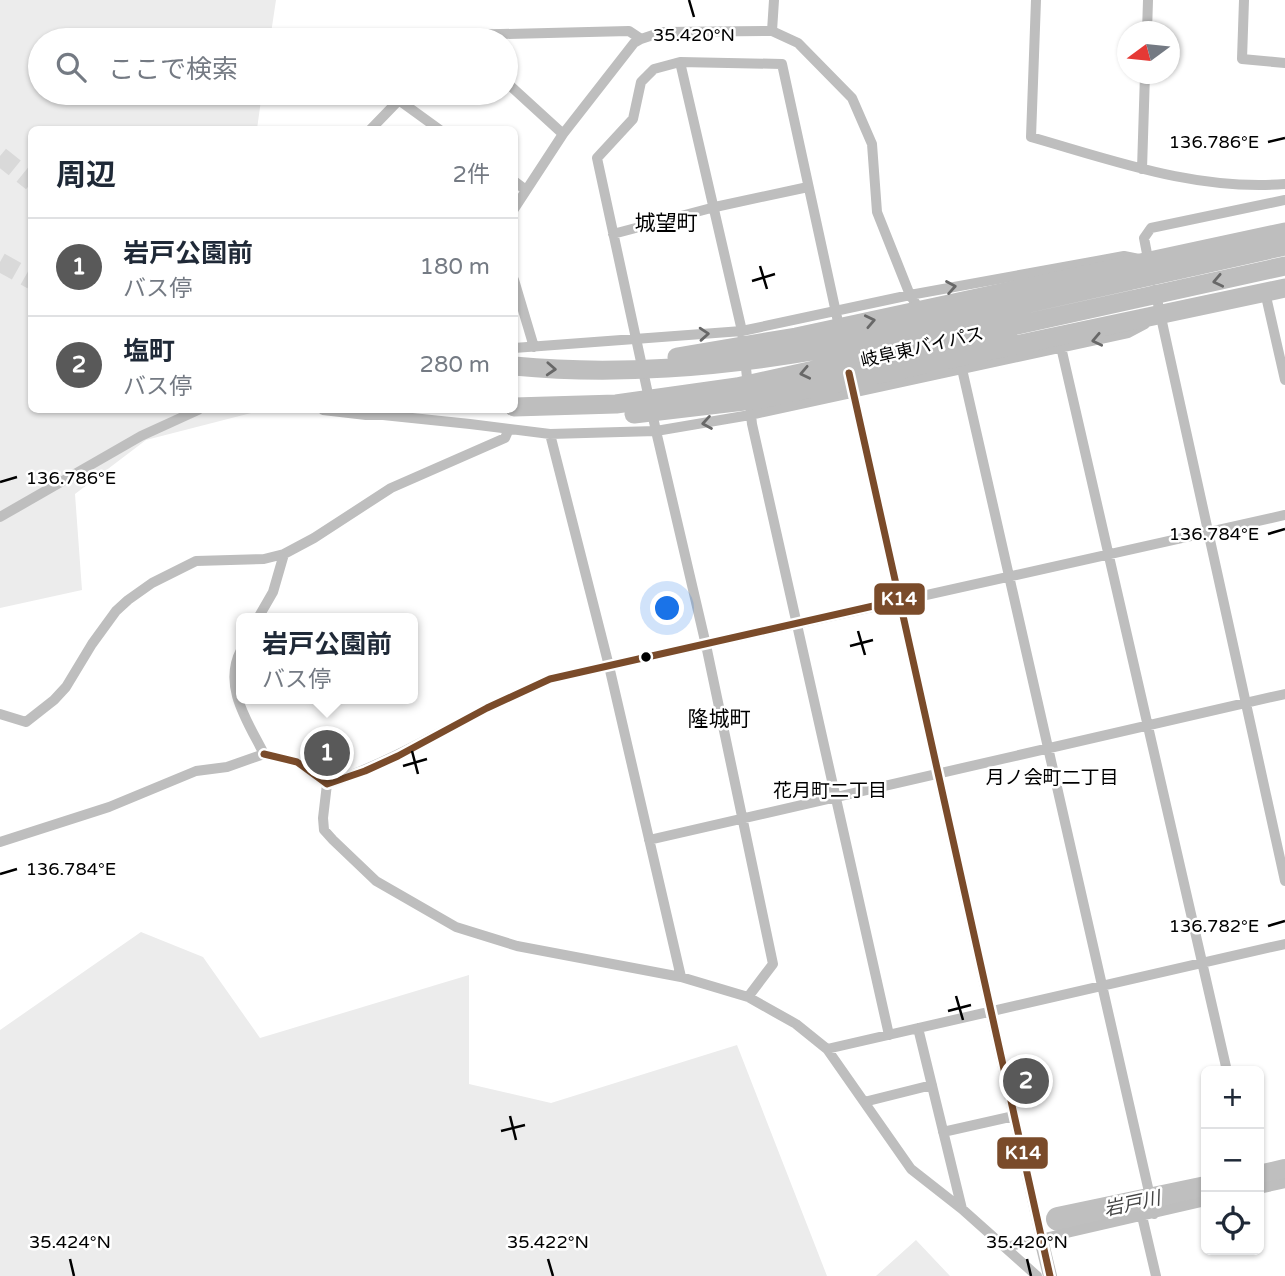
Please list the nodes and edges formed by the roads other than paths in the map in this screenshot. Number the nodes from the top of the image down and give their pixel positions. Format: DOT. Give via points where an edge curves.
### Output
graph roads {
  1 [pos="774,0"];
  2 [pos="1036,0"];
  3 [pos="1148,0"];
  4 [pos="1244,0"];
  5 [pos="1147,21"];
  6 [pos="772,31"];
  7 [pos="518,34"];
  8 [pos="641,39"];
  9 [pos="680,62"];
  10 [pos="1285,63"];
  11 [pos="1145,84"];
  12 [pos="518,93"];
  13 [pos="388,105"];
  14 [pos="405,105"];
  15 [pos="372,126"];
  16 [pos="434,126"];
  17 [pos="563,134"];
  18 [pos="1142,169"];
  19 [pos="518,184"];
  20 [pos="1285,184"];
  21 [pos="808,187"];
  22 [pos="526,190"];
  23 [pos="1285,200"];
  24 [pos="518,203"];
  25 [pos="715,206"];
  26 [pos="1285,232"];
  27 [pos="613,234"];
  28 [pos="1285,246"];
  29 [pos="1149,261"];
  30 [pos="1285,267"];
  31 [pos="1285,288"];
  32 [pos="1265,292"];
  33 [pos="518,294"];
  34 [pos="910,295"];
  35 [pos="835,311"];
  36 [pos="1160,316"];
  37 [pos="742,331"];
  38 [pos="636,338"];
  39 [pos="534,347"];
  40 [pos="1061,347"];
  41 [pos="518,348"];
  42 [pos="964,363"];
  43 [pos="518,366"];
  44 [pos="587,371"];
  45 [pos="1285,380"];
  46 [pos="853,392"];
  47 [pos="518,407"];
  48 [pos="535,408"];
  49 [pos="191,413"];
  50 [pos="388,413"];
  51 [pos="432,415"];
  52 [pos="750,415"];
  53 [pos="509,429"];
  54 [pos="656,431"];
  55 [pos="550,434"];
  56 [pos="1285,514"];
  57 [pos="0,517"];
  58 [pos="1208,532"];
  59 [pos="284,554"];
  60 [pos="1108,554"];
  61 [pos="1009,576"];
  62 [pos="900,600"];
  63 [pos="261,613"];
  64 [pos="797,623"];
  65 [pos="706,645"];
  66 [pos="236,662"];
  67 [pos="609,666"];
  68 [pos="1285,694"];
  69 [pos="236,696"];
  70 [pos="240,704"];
  71 [pos="1246,704"];
  72 [pos="0,714"];
  73 [pos="1148,726"];
  74 [pos="1048,749"];
  75 [pos="264,754"];
  76 [pos="938,774"];
  77 [pos="327,784"];
  78 [pos="836,797"];
  79 [pos="742,819"];
  80 [pos="649,840"];
  81 [pos="0,842"];
  82 [pos="1285,881"];
  83 [pos="1285,944"];
  84 [pos="1202,963"];
  85 [pos="681,977"];
  86 [pos="1102,986"];
  87 [pos="748,997"];
  88 [pos="990,1011"];
  89 [pos="918,1028"];
  90 [pos="889,1035"];
  91 [pos="827,1049"];
  92 [pos="1226,1066"];
  93 [pos="932,1085"];
  94 [pos="864,1102"];
  95 [pos="1014,1116"];
  96 [pos="943,1132"];
  97 [pos="1285,1183"];
  98 [pos="1264,1188"];
  99 [pos="1201,1202"];
  100 [pos="962,1209"];
  101 [pos="1154,1213"];
  102 [pos="1142,1216"];
  103 [pos="1041,1239"];
  104 [pos="1006,1247"];
  105 [pos="1037,1276"];
  106 [pos="1050,1276"];
  107 [pos="1156,1276"];
  1 -- 6 [label="street"];
  2 -- 18 [label="street" via="1031,137"];
  3 -- 5 [label="street"];
  4 -- 10 [label="street" via="1242,59"];
  6 -- 8 [label="street" via="662,32"];
  6 -- 34 [label="street" via="798,43 852,98 872,144 877,212"];
  7 -- 8 [label="street" via="629,31"];
  8 -- 17 [label="street"];
  9 -- 21 [label="street" via="782,64"];
  9 -- 25 [label="street"];
  9 -- 27 [label="street" via="654,69 641,82 633,119 597,158"];
  11 -- 18 [label="street"];
  12 -- 17 [label="street"];
  13 -- 15 [label="street"];
  14 -- 16 [label="street"];
  17 -- 22 [label="street"];
  18 -- 20 [label="street" via="1206,183"];
  19 -- 22 [label="street"];
  21 -- 25 [label="street"];
  21 -- 35 [label="street"];
  22 -- 24 [label="street"];
  23 -- 29 [label="street" via="1151,228 1144,238"];
  25 -- 27 [label="street"];
  25 -- 37 [label="street"];
  26 -- 29 [label="highway"];
  27 -- 38 [label="street"];
  28 -- 44 [label="highway, 岐阜東バイパス" via="819,350 697,367"];
  34 -- 29 [label="street, one-way" via="1124,256"];
  29 -- 36 [label="street"];
  44 -- 29 [label="highway, one-way" via="609,361 677,357 796,337"];
  30 -- 48 [label="highway, 岐阜東バイパス, one-way" via="737,387 616,404"];
  31 -- 32 [label="highway"];
  32 -- 36 [label="highway"];
  32 -- 45 [label="street"];
  33 -- 39 [label="street"];
  34 -- 35 [label="street"];
  34 -- 42 [label="street"];
  35 -- 37 [label="street"];
  35 -- 46 [label="street"];
  36 -- 40 [label="street, one-way" via="1128,333"];
  36 -- 42 [label="highway" via="1108,324"];
  36 -- 58 [label="street"];
  38 -- 37 [label="street, one-way"];
  37 -- 52 [label="street"];
  38 -- 39 [label="street"];
  38 -- 54 [label="street"];
  39 -- 41 [label="street"];
  40 -- 42 [label="street"];
  40 -- 60 [label="street"];
  42 -- 46 [label="street"];
  42 -- 48 [label="highway" via="731,404 583,418 550,418"];
  42 -- 61 [label="street"];
  43 -- 44 [label="highway, 岐阜東バイパス, one-way"];
  46 -- 52 [label="street"];
  46 -- 62 [label="street"];
  47 -- 48 [label="highway, 岐阜東バイパス"];
  49 -- 57 [label="street" via="141,436"];
  50 -- 51 [label="street"];
  51 -- 53 [label="street"];
  52 -- 54 [label="street, one-way"];
  52 -- 64 [label="street"];
  53 -- 55 [label="street"];
  53 -- 59 [label="street" via="505,438 391,488"];
  54 -- 55 [label="street"];
  54 -- 65 [label="street"];
  55 -- 67 [label="street"];
  56 -- 58 [label="street"];
  58 -- 60 [label="street"];
  58 -- 71 [label="street"];
  59 -- 63 [label="street" via="273,592"];
  59 -- 72 [label="street" via="197,561 152,583 106,623 54,700 26,722"];
  60 -- 61 [label="street"];
  60 -- 73 [label="street"];
  61 -- 62 [label="street"];
  61 -- 74 [label="street"];
  62 -- 64 [label="street"];
  62 -- 76 [label="street"];
  64 -- 65 [label="street"];
  64 -- 78 [label="street"];
  65 -- 67 [label="street"];
  65 -- 79 [label="street"];
  66 -- 69 [label="street"];
  67 -- 77 [label="street" via="550,679 376,766"];
  67 -- 80 [label="street"];
  68 -- 71 [label="street"];
  70 -- 75 [label="street"];
  71 -- 73 [label="street"];
  71 -- 82 [label="street"];
  73 -- 74 [label="street"];
  73 -- 84 [label="street"];
  74 -- 76 [label="street"];
  74 -- 86 [label="street"];
  75 -- 77 [label="street" via="298,762"];
  75 -- 81 [label="street" via="227,767 196,771 109,807"];
  76 -- 78 [label="street"];
  76 -- 88 [label="street"];
  77 -- 85 [label="street" via="324,830 333,840 376,881 456,927 517,946"];
  78 -- 79 [label="street"];
  78 -- 90 [label="street"];
  79 -- 80 [label="street"];
  79 -- 87 [label="street" via="773,964"];
  80 -- 85 [label="street"];
  83 -- 84 [label="street"];
  84 -- 86 [label="street"];
  84 -- 92 [label="street"];
  85 -- 87 [label="street"];
  86 -- 88 [label="street"];
  86 -- 101 [label="street"];
  87 -- 91 [label="street" via="796,1024"];
  88 -- 89 [label="street"];
  88 -- 95 [label="street"];
  89 -- 90 [label="street"];
  89 -- 93 [label="street"];
  90 -- 91 [label="street"];
  91 -- 94 [label="street"];
  93 -- 94 [label="street"];
  93 -- 96 [label="street"];
  94 -- 100 [label="street" via="911,1168"];
  95 -- 96 [label="street"];
  95 -- 103 [label="street"];
  96 -- 100 [label="street"];
  97 -- 98 [label="street"];
  99 -- 101 [label="street"];
  100 -- 104 [label="street"];
  101 -- 102 [label="street"];
  102 -- 103 [label="street"];
  102 -- 107 [label="street"];
  103 -- 104 [label="street"];
  103 -- 106 [label="street"];
  104 -- 105 [label="street"];
}
